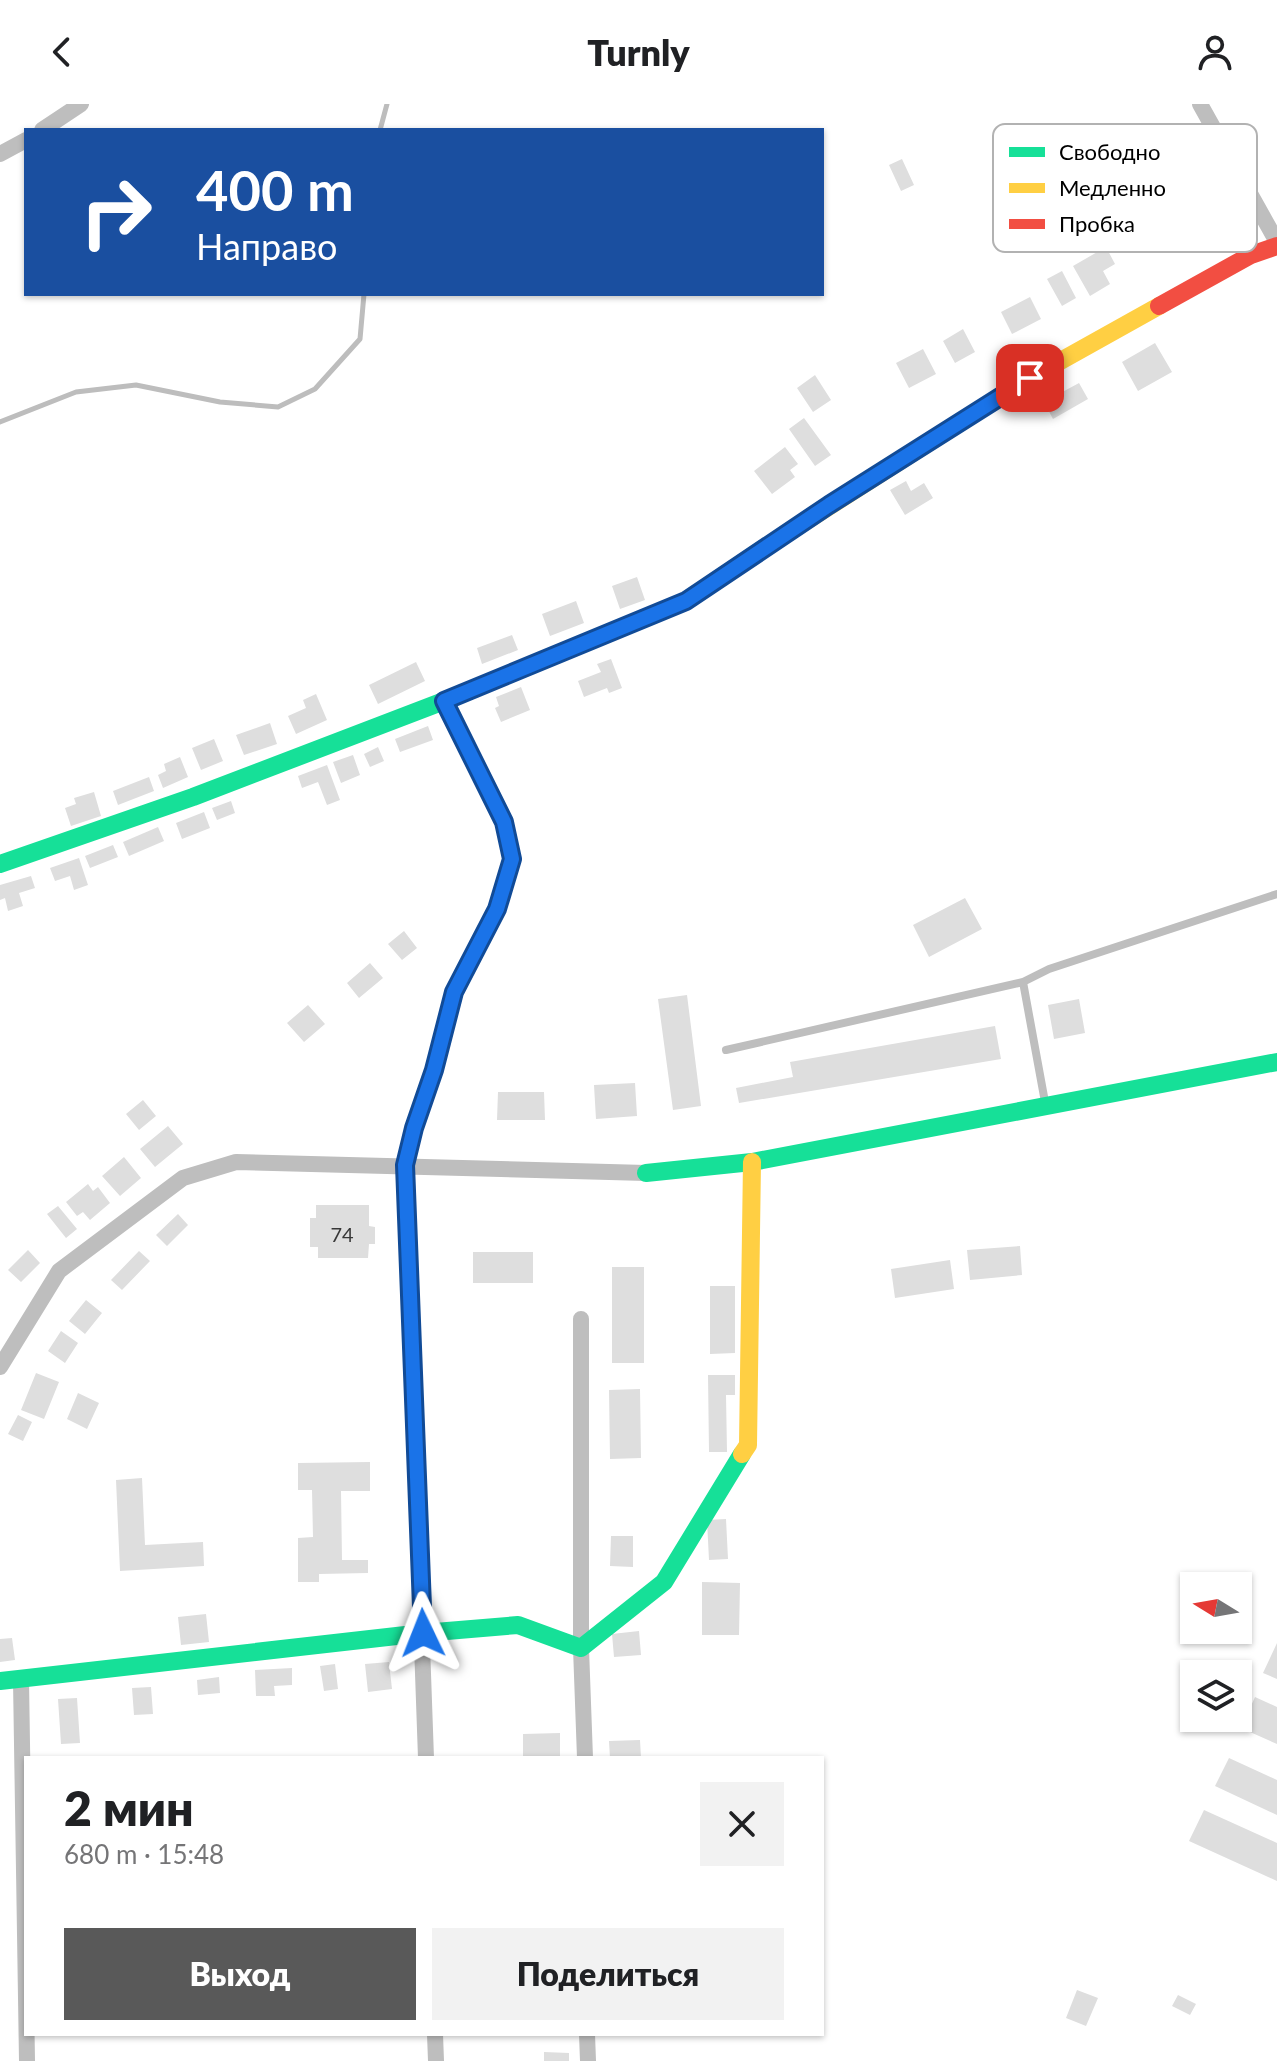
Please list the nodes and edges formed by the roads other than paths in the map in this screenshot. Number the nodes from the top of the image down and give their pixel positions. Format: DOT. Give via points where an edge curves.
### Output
graph roads {
  1 [pos="81,104"];
  2 [pos="1200,104"];
  3 [pos="1211,124"];
  4 [pos="45,128"];
  5 [pos="24,141"];
  6 [pos="0,154"];
  7 [pos="1257,208"];
  8 [pos="1277,244"];
  9 [pos="444,701"];
  10 [pos="0,864"];
  11 [pos="1277,894"];
  12 [pos="1023,982"];
  13 [pos="726,1050"];
  14 [pos="1277,1062"];
  15 [pos="1046,1108"];
  16 [pos="752,1162"];
  17 [pos="405,1165"];
  18 [pos="646,1173"];
  19 [pos="581,1319"];
  20 [pos="0,1367"];
  21 [pos="423,1633"];
  22 [pos="581,1648"];
  23 [pos="21,1680"];
  24 [pos="0,1681"];
  25 [pos="426,1756"];
  26 [pos="585,1756"];
  27 [pos="24,1870"];
  28 [pos="27,2036"];
  29 [pos="435,2036"];
  30 [pos="587,2036"];
  31 [pos="27,2061"];
  32 [pos="436,2061"];
  33 [pos="588,2061"];
  1 -- 4 [label="street"];
  2 -- 3 [label="street"];
  5 -- 6 [label="street"];
  7 -- 8 [label="street"];
  8 -- 9 [label="street" via="1030,378 686,601"];
  9 -- 10 [label="street"];
  9 -- 17 [label="street" via="504,822 512,859 497,909 454,992"];
  11 -- 12 [label="lane"];
  12 -- 13 [label="lane"];
  12 -- 15 [label="lane"];
  14 -- 15 [label="street"];
  15 -- 16 [label="street"];
  16 -- 18 [label="street"];
  16 -- 22 [label="street" via="748,1445 664,1582"];
  17 -- 18 [label="street"];
  17 -- 20 [label="street" via="236,1162 183,1178 59,1271"];
  17 -- 21 [label="street"];
  19 -- 22 [label="street"];
  21 -- 22 [label="street" via="518,1625"];
  21 -- 23 [label="street"];
  21 -- 25 [label="street"];
  22 -- 26 [label="street"];
  23 -- 24 [label="street"];
  23 -- 27 [label="street"];
  28 -- 31 [label="street"];
  29 -- 32 [label="street"];
  30 -- 33 [label="street"];
}
